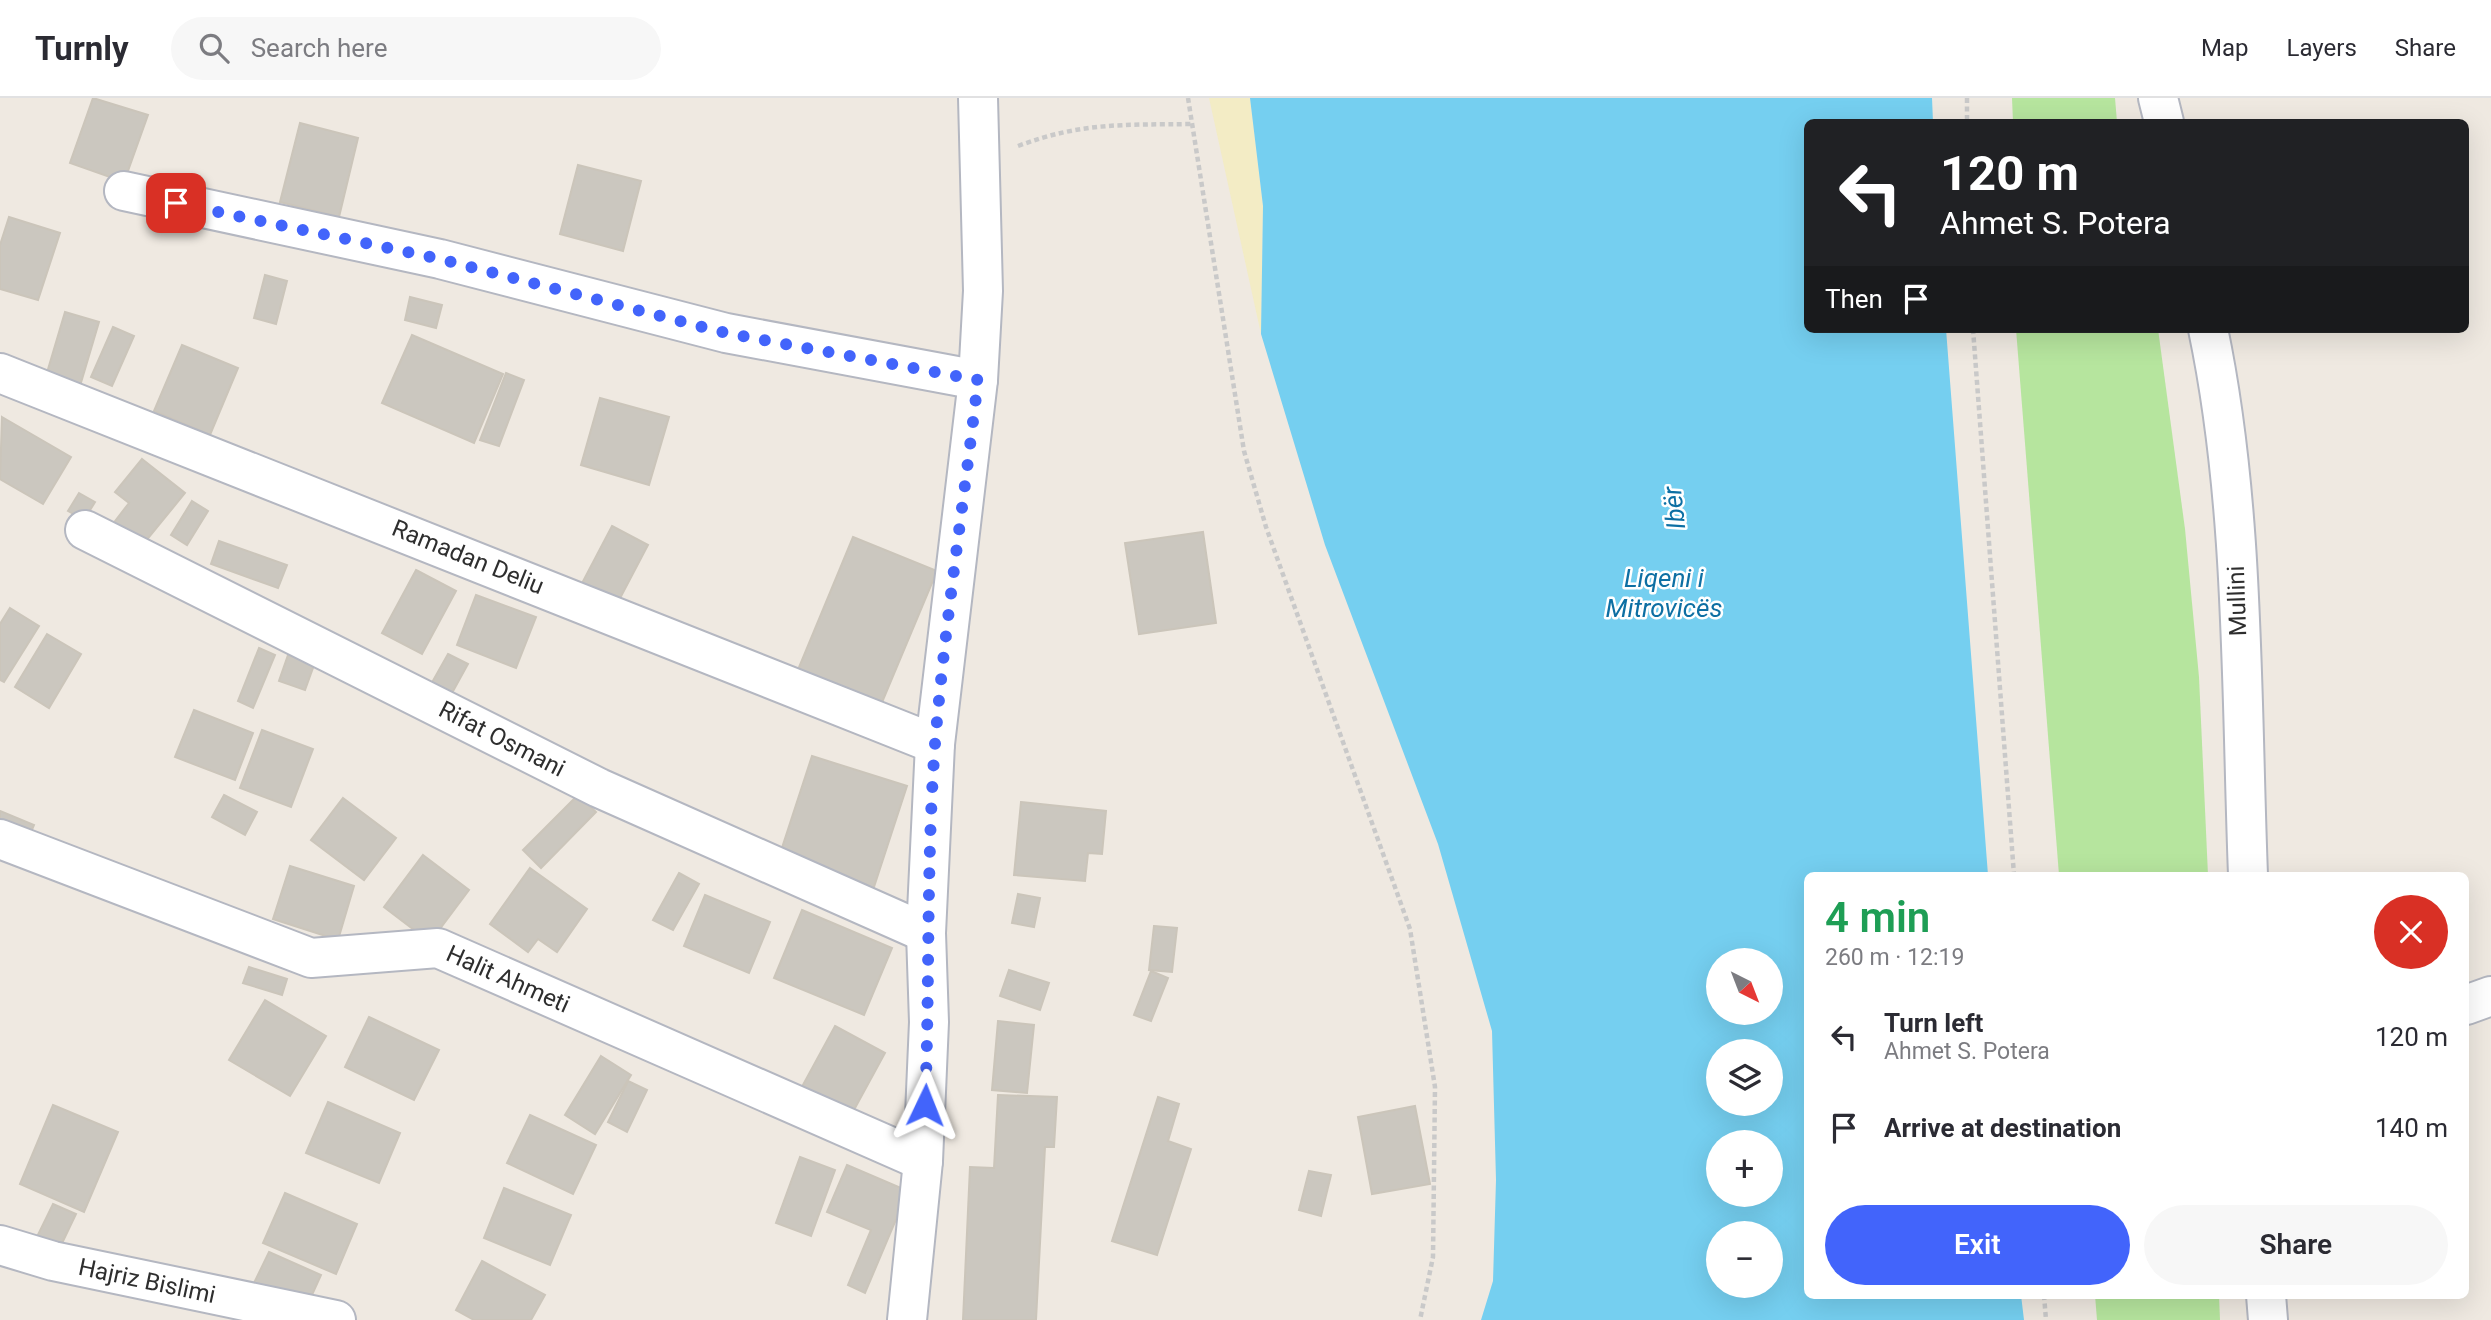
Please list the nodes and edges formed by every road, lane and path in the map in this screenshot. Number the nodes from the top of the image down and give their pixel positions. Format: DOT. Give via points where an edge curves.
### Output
graph roads {
  1 [pos="978,98"];
  2 [pos="1188,98"];
  3 [pos="1967,98"];
  4 [pos="2158,98"];
  5 [pos="1967,119"];
  6 [pos="2163,119"];
  7 [pos="1192,124"];
  8 [pos="981,167"];
  9 [pos="124,191"];
  10 [pos="1973,333"];
  11 [pos="2209,333"];
  12 [pos="0,373"];
  13 [pos="978,380"];
  14 [pos="85,530"];
  15 [pos="935,744"];
  16 [pos="0,839"];
  17 [pos="2014,872"];
  18 [pos="2248,872"];
  19 [pos="926,933"];
  20 [pos="2491,996"];
  21 [pos="2469,1004"];
  22 [pos="923,1161"];
  23 [pos="0,1245"];
  24 [pos="2044,1299"];
  25 [pos="2266,1299"];
  26 [pos="336,1320"];
  27 [pos="907,1320"];
  28 [pos="1420,1320"];
  29 [pos="2046,1320"];
  30 [pos="2268,1320"];
  1 -- 8 [label="street"];
  2 -- 7 [label="path"];
  3 -- 5 [label="path"];
  4 -- 6 [label="street"];
  7 -- 8 [label="path" via="1104,124 1057,131"];
  7 -- 28 [label="path" via="1244,450 1266,527 1410,929 1435,1087 1433,1257"];
  8 -- 13 [label="street" via="983,291"];
  9 -- 13 [label="street" via="440,259 726,333"];
  10 -- 17 [label="path"];
  11 -- 18 [label="street, Mullini" via="2236,558"];
  12 -- 15 [label="street, Ramadan Deliu"];
  13 -- 15 [label="street"];
  14 -- 19 [label="street, Rifat Osmani" via="599,788"];
  15 -- 19 [label="street"];
  16 -- 22 [label="street, Halit Ahmeti" via="311,958 438,948"];
  19 -- 22 [label="street" via="929,1022"];
  20 -- 21 [label="street"];
  22 -- 27 [label="street"];
  23 -- 26 [label="street, Hajriz Bislimi" via="53,1261"];
  24 -- 29 [label="path"];
  25 -- 30 [label="street"];
}
